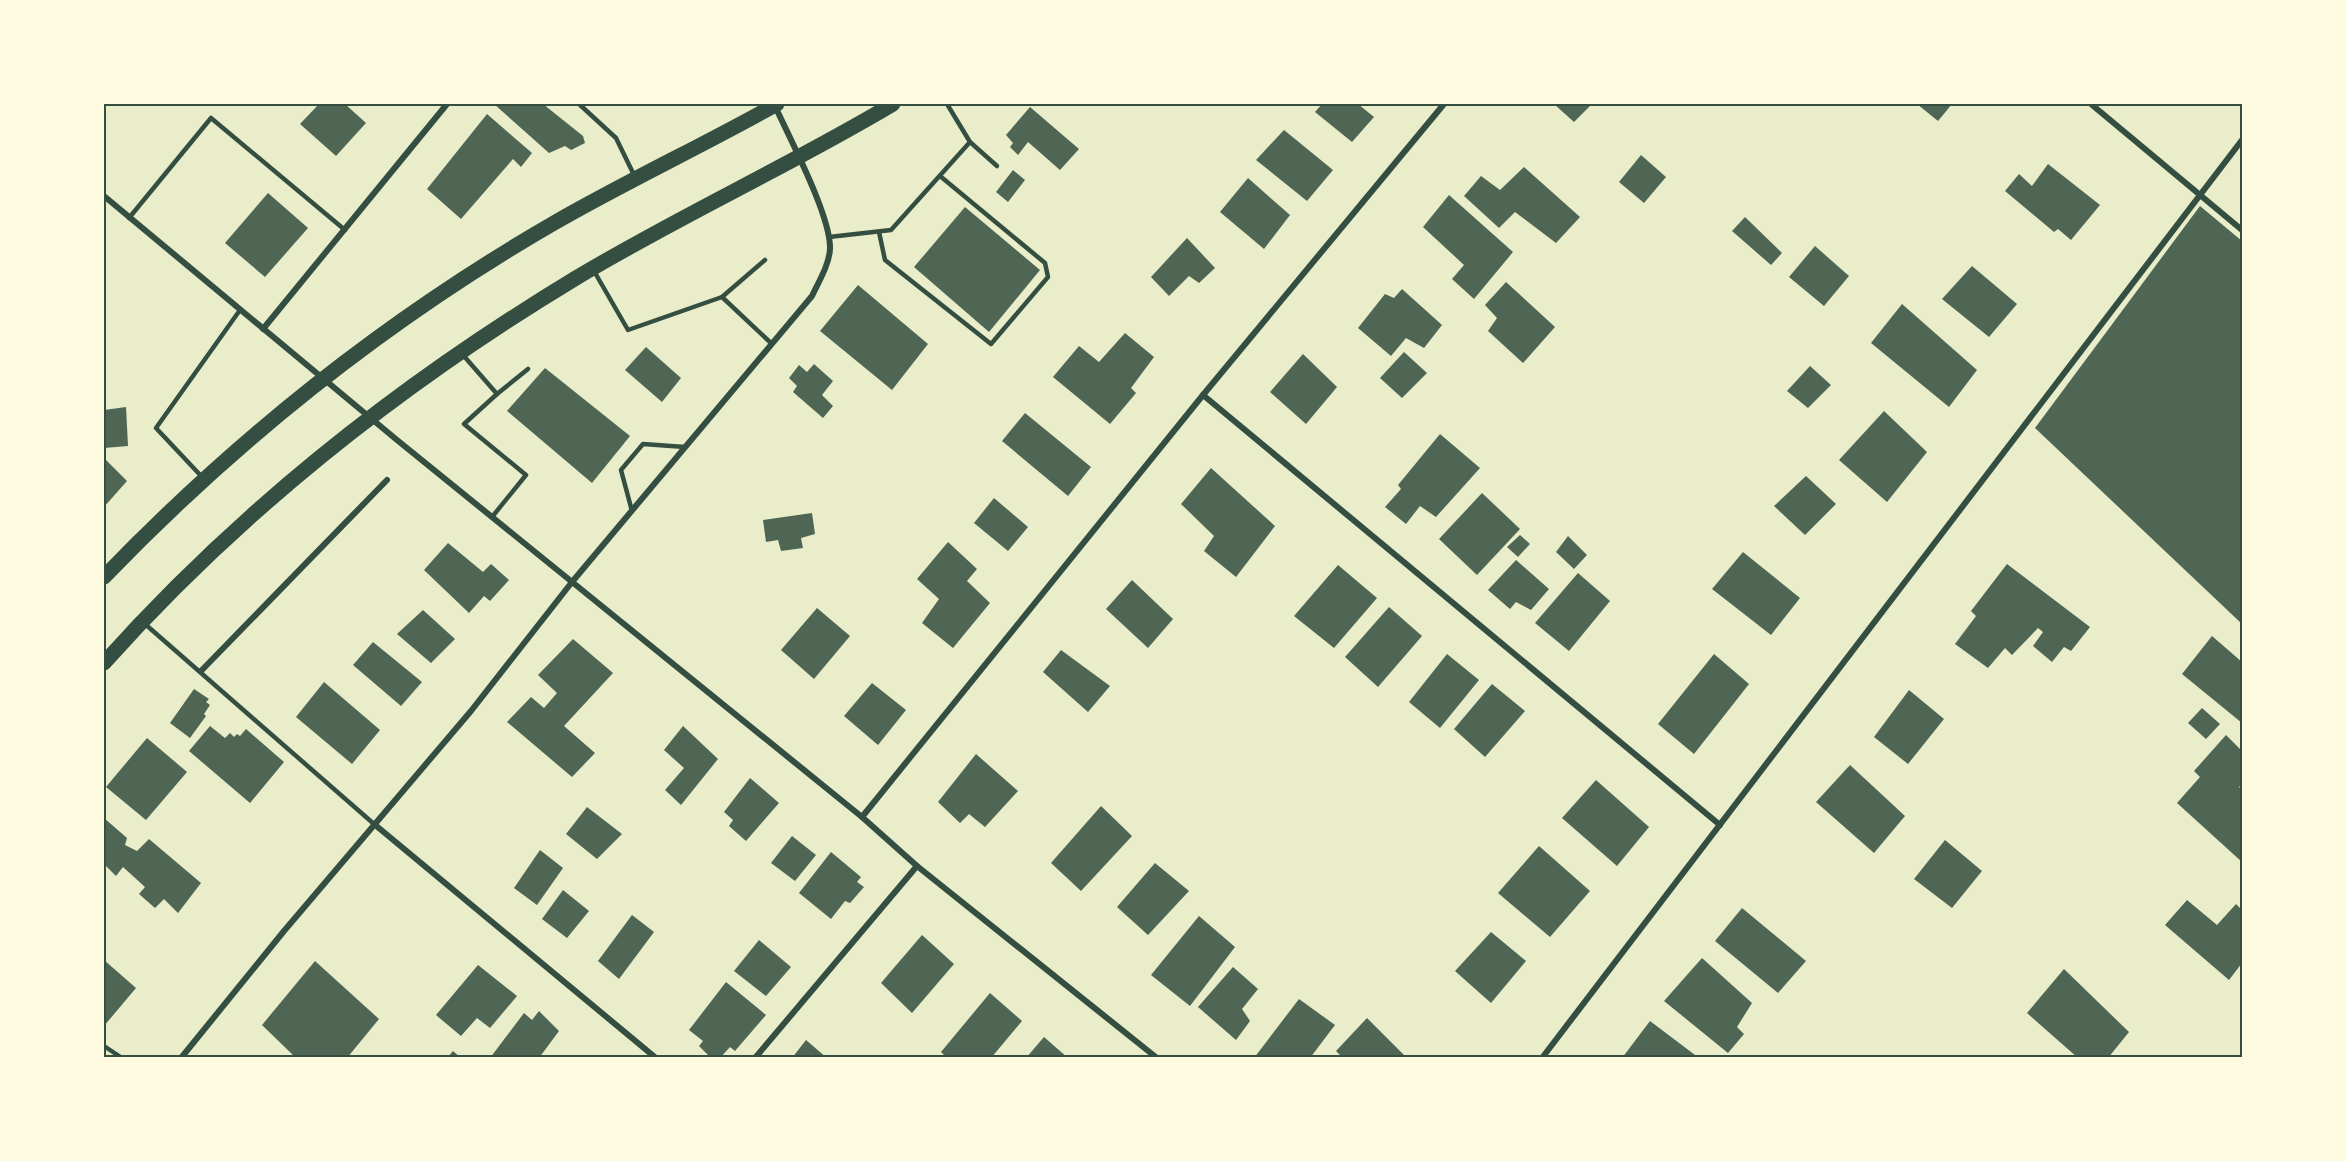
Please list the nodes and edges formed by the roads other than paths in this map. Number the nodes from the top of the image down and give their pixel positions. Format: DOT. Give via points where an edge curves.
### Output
graph roads {
  1 [pos="447,104"];
  2 [pos="579,104"];
  3 [pos="776,104"];
  4 [pos="893,104"];
  5 [pos="947,104"];
  6 [pos="1444,104"];
  7 [pos="2091,104"];
  8 [pos="2242,140"];
  9 [pos="970,142"];
  10 [pos="799,158"];
  11 [pos="997,166"];
  12 [pos="940,176"];
  13 [pos="635,178"];
  14 [pos="2200,195"];
  15 [pos="104,196"];
  16 [pos="129,218"];
  17 [pos="345,230"];
  18 [pos="2242,230"];
  19 [pos="879,232"];
  20 [pos="829,237"];
  21 [pos="765,260"];
  22 [pos="593,268"];
  23 [pos="722,297"];
  24 [pos="240,310"];
  25 [pos="263,329"];
  26 [pos="772,344"];
  27 [pos="460,353"];
  28 [pos="528,369"];
  29 [pos="322,378"];
  30 [pos="496,394"];
  31 [pos="1203,395"];
  32 [pos="371,418"];
  33 [pos="685,447"];
  34 [pos="204,478"];
  35 [pos="387,480"];
  36 [pos="632,511"];
  37 [pos="492,517"];
  38 [pos="104,577"];
  39 [pos="572,582"];
  40 [pos="142,621"];
  41 [pos="104,663"];
  42 [pos="201,671"];
  43 [pos="862,817"];
  44 [pos="374,824"];
  45 [pos="1720,825"];
  46 [pos="917,866"];
  47 [pos="104,1046"];
  48 [pos="122,1058"];
  49 [pos="181,1058"];
  50 [pos="656,1058"];
  51 [pos="755,1058"];
  52 [pos="1157,1058"];
  53 [pos="1542,1058"];
  1 -- 17 [label="street"];
  2 -- 13 [label="lane" via="616,138"];
  3 -- 10 [label="street"];
  3 -- 13 [label="main road"];
  4 -- 10 [label="main road"];
  5 -- 9 [label="lane"];
  6 -- 31 [label="street"];
  7 -- 14 [label="street"];
  8 -- 14 [label="street"];
  9 -- 11 [label="lane"];
  9 -- 12 [label="lane"];
  10 -- 20 [label="street"];
  10 -- 22 [label="main road"];
  12 -- 19 [label="lane" via="891,230"];
  12 -- 19 [label="lane" via="1045,263 1048,277 991,344 885,260"];
  13 -- 29 [label="main road" via="417,309"];
  14 -- 18 [label="street"];
  14 -- 45 [label="street"];
  15 -- 16 [label="street"];
  16 -- 17 [label="lane" via="211,118"];
  16 -- 24 [label="street"];
  17 -- 25 [label="street"];
  19 -- 20 [label="lane"];
  20 -- 26 [label="street" via="825,270 812,296"];
  21 -- 23 [label="lane"];
  22 -- 23 [label="lane" via="628,330"];
  22 -- 27 [label="main road"];
  23 -- 26 [label="lane"];
  24 -- 25 [label="street"];
  24 -- 34 [label="lane" via="156,428"];
  25 -- 29 [label="street"];
  26 -- 33 [label="street"];
  27 -- 30 [label="lane"];
  27 -- 32 [label="main road"];
  28 -- 30 [label="lane"];
  29 -- 32 [label="street"];
  29 -- 34 [label="main road"];
  30 -- 37 [label="lane" via="464,424 526,475"];
  31 -- 43 [label="street"];
  31 -- 45 [label="street"];
  32 -- 37 [label="street"];
  32 -- 40 [label="main road" via="252,515"];
  33 -- 36 [label="street"];
  33 -- 36 [label="lane" via="643,444 621,470"];
  34 -- 38 [label="main road"];
  35 -- 42 [label="street"];
  36 -- 39 [label="street"];
  37 -- 39 [label="street"];
  39 -- 43 [label="street"];
  39 -- 44 [label="street" via="471,711"];
  40 -- 41 [label="main road"];
  40 -- 42 [label="lane"];
  42 -- 44 [label="lane"];
  43 -- 46 [label="street"];
  44 -- 49 [label="street"];
  44 -- 50 [label="street"];
  45 -- 53 [label="street"];
  46 -- 51 [label="street"];
  46 -- 52 [label="street"];
  47 -- 48 [label="lane"];
}
